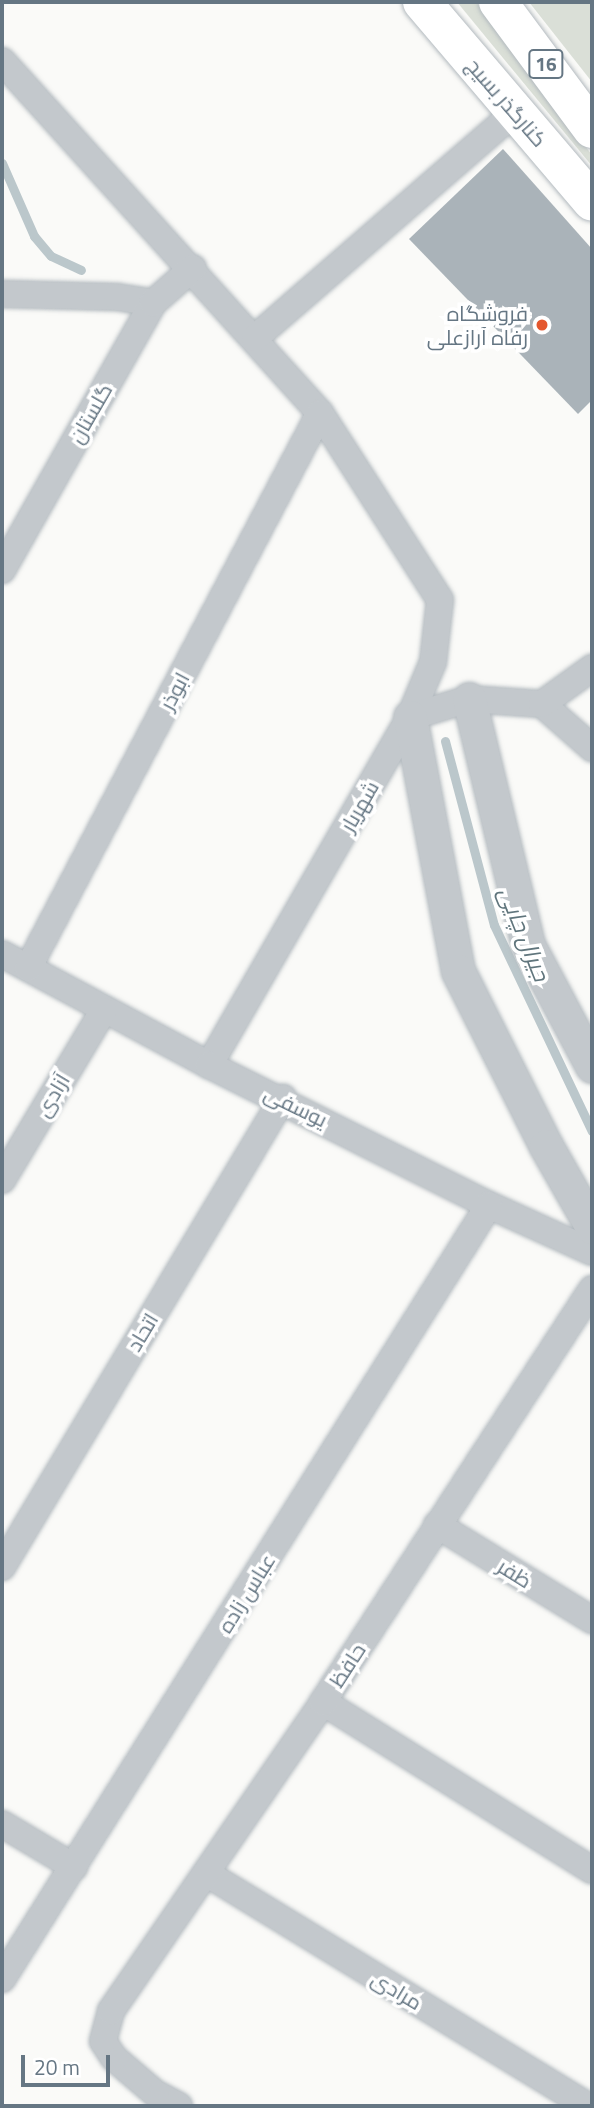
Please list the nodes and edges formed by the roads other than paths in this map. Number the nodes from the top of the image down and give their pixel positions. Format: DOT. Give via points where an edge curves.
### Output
graph roads {
  1 [pos="422,2"];
  2 [pos="498,2"];
  3 [pos="2,61"];
  4 [pos="515,112"];
  5 [pos="592,129"];
  6 [pos="592,202"];
  7 [pos="193,268"];
  8 [pos="2,294"];
  9 [pos="153,303"];
  10 [pos="255,338"];
  11 [pos="320,414"];
  12 [pos="2,570"];
  13 [pos="592,668"];
  14 [pos="469,699"];
  15 [pos="542,704"];
  16 [pos="410,717"];
  17 [pos="592,748"];
  18 [pos="2,954"];
  19 [pos="27,968"];
  20 [pos="103,1011"];
  21 [pos="209,1065"];
  22 [pos="592,1066"];
  23 [pos="283,1098"];
  24 [pos="2,1180"];
  25 [pos="489,1205"];
  26 [pos="592,1227"];
  27 [pos="592,1252"];
  28 [pos="592,1289"];
  29 [pos="438,1525"];
  30 [pos="2,1567"];
  31 [pos="592,1620"];
  32 [pos="323,1702"];
  33 [pos="2,1824"];
  34 [pos="74,1867"];
  35 [pos="592,1870"];
  36 [pos="206,1873"];
  37 [pos="2,1979"];
  38 [pos="162,2102"];
  39 [pos="588,2106"];
  1 -- 4 [label="main road, کنارگذر بسیج"];
  2 -- 5 [label="main road, 16"];
  3 -- 7 [label="street, شهریار"];
  4 -- 6 [label="main road, کنارگذر بسیج"];
  4 -- 10 [label="street"];
  7 -- 9 [label="street, گلستان"];
  7 -- 10 [label="street, شهریار"];
  8 -- 9 [label="street" via="117,297"];
  9 -- 12 [label="street, گلستان"];
  10 -- 11 [label="street, شهریار"];
  11 -- 16 [label="street, شهریار" via="440,600 433,662"];
  11 -- 19 [label="street, ابوذر"];
  13 -- 15 [label="street"];
  14 -- 15 [label="street"];
  14 -- 16 [label="street"];
  14 -- 22 [label="street" via="528,944"];
  15 -- 17 [label="street"];
  16 -- 21 [label="street, شهریار"];
  16 -- 26 [label="street" via="458,971"];
  18 -- 19 [label="street, یوسفی"];
  19 -- 20 [label="street, یوسفی"];
  20 -- 21 [label="street, یوسفی"];
  20 -- 24 [label="street, آزادی"];
  21 -- 23 [label="street, یوسفی"];
  23 -- 25 [label="street, یوسفی"];
  23 -- 30 [label="street, اتحاد"];
  25 -- 27 [label="street, یوسفی"];
  25 -- 34 [label="street, عباس زاده"];
  28 -- 29 [label="street, حافظ"];
  29 -- 31 [label="street, ظفر"];
  29 -- 32 [label="street, حافظ"];
  32 -- 35 [label="street"];
  32 -- 36 [label="street, حافظ"];
  33 -- 34 [label="street"];
  34 -- 37 [label="street, عباس زاده"];
  36 -- 38 [label="street, حافظ" via="111,2011 103,2042 114,2059"];
  36 -- 39 [label="street, مرادی"];
}
